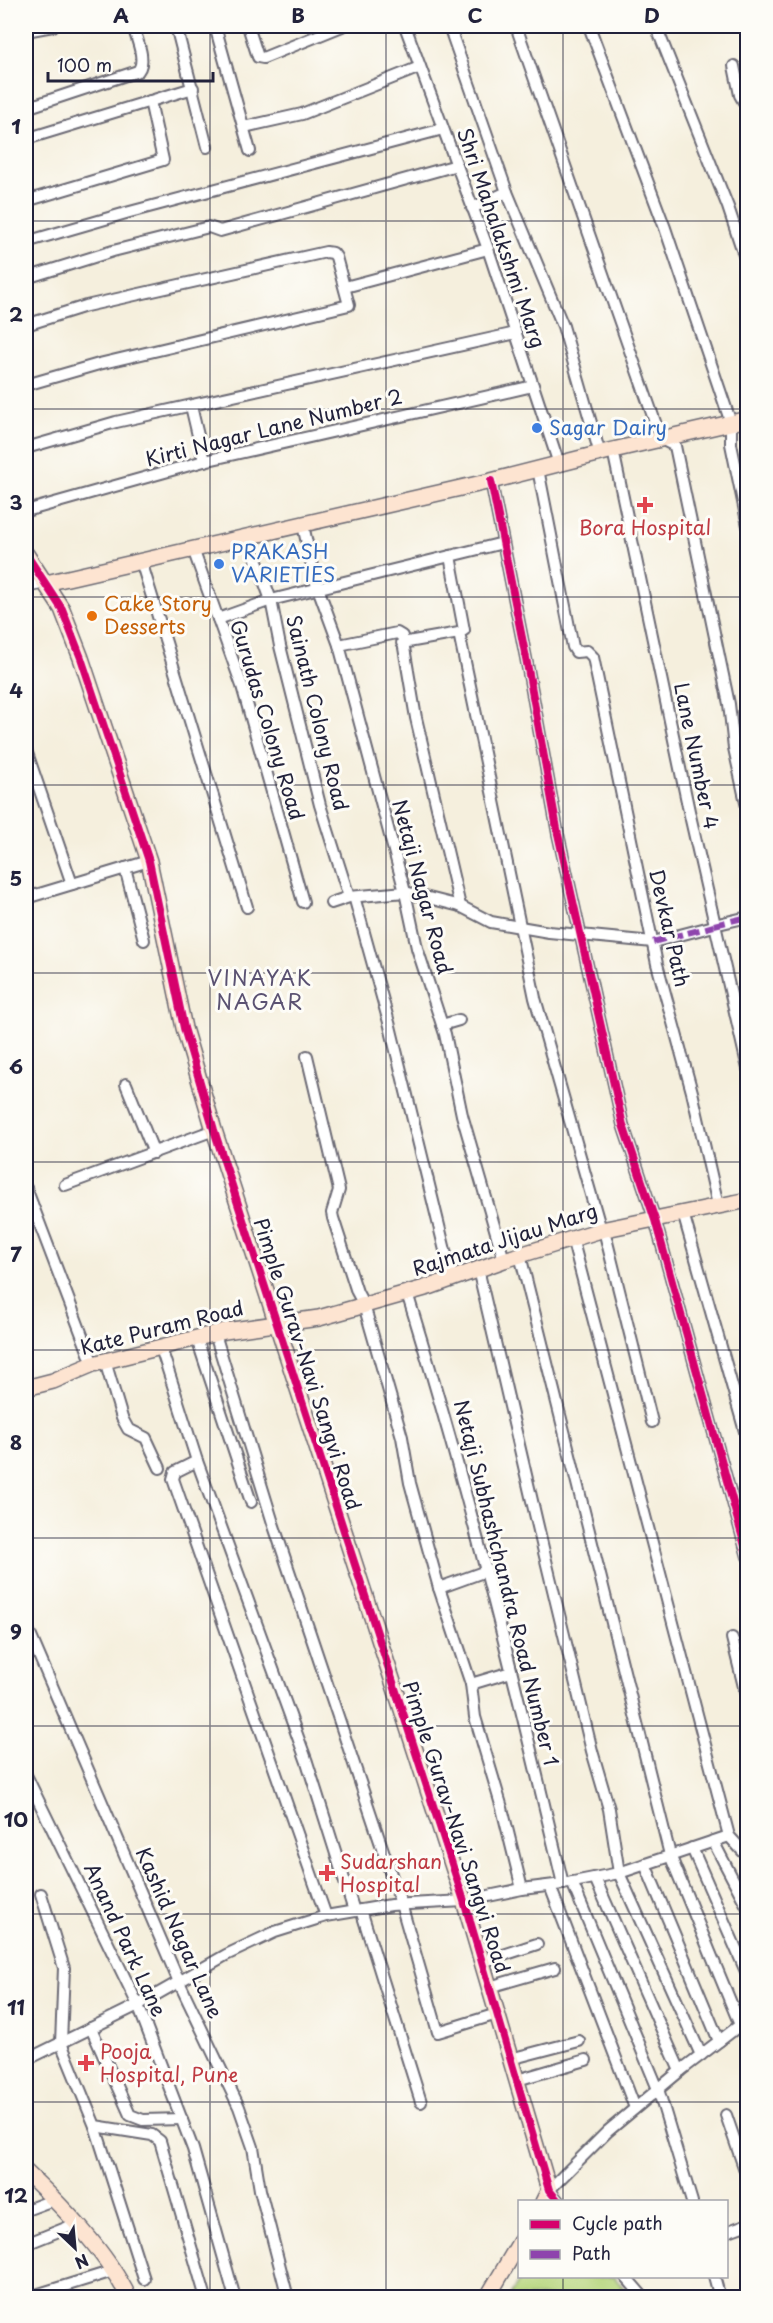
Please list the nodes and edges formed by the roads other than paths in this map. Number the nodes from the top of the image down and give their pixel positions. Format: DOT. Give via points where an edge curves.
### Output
graph roads {
  1 [pos="53,26"];
  2 [pos="133,26"];
  3 [pos="176,26"];
  4 [pos="215,26"];
  5 [pos="248,26"];
  6 [pos="342,26"];
  7 [pos="405,26"];
  8 [pos="449,26"];
  9 [pos="516,26"];
  10 [pos="589,26"];
  11 [pos="656,26"];
  12 [pos="26,31"];
  13 [pos="734,66"];
  14 [pos="420,67"];
  15 [pos="193,88"];
  16 [pos="150,101"];
  17 [pos="26,108"];
  18 [pos="747,109"];
  19 [pos="244,127"];
  20 [pos="444,129"];
  21 [pos="26,139"];
  22 [pos="207,147"];
  23 [pos="250,151"];
  24 [pos="457,165"];
  25 [pos="507,192"];
  26 [pos="26,201"];
  27 [pos="472,208"];
  28 [pos="26,242"];
  29 [pos="488,249"];
  30 [pos="747,267"];
  31 [pos="26,278"];
  32 [pos="345,287"];
  33 [pos="26,325"];
  34 [pos="516,333"];
  35 [pos="26,385"];
  36 [pos="533,386"];
  37 [pos="191,406"];
  38 [pos="747,419"];
  39 [pos="731,423"];
  40 [pos="661,438"];
  41 [pos="26,448"];
  42 [pos="607,452"];
  43 [pos="204,461"];
  44 [pos="559,464"];
  45 [pos="538,469"];
  46 [pos="491,482"];
  47 [pos="26,511"];
  48 [pos="303,525"];
  49 [pos="747,526"];
  50 [pos="248,537"];
  51 [pos="503,543"];
  52 [pos="193,549"];
  53 [pos="26,554"];
  54 [pos="450,556"];
  55 [pos="141,561"];
  56 [pos="46,583"];
  57 [pos="26,587"];
  58 [pos="318,590"];
  59 [pos="271,600"];
  60 [pos="218,619"];
  61 [pos="459,633"];
  62 [pos="402,643"];
  63 [pos="339,645"];
  64 [pos="26,750"];
  65 [pos="747,812"];
  66 [pos="149,861"];
  67 [pos="125,868"];
  68 [pos="72,884"];
  69 [pos="405,892"];
  70 [pos="26,898"];
  71 [pos="352,898"];
  72 [pos="303,902"];
  73 [pos="330,903"];
  74 [pos="460,906"];
  75 [pos="247,907"];
  76 [pos="747,916"];
  77 [pos="714,925"];
  78 [pos="519,927"];
  79 [pos="580,934"];
  80 [pos="144,940"];
  81 [pos="653,942"];
  82 [pos="459,1020"];
  83 [pos="442,1025"];
  84 [pos="307,1056"];
  85 [pos="747,1070"];
  86 [pos="126,1084"];
  87 [pos="214,1130"];
  88 [pos="154,1153"];
  89 [pos="65,1185"];
  90 [pos="26,1188"];
  91 [pos="747,1200"];
  92 [pos="717,1205"];
  93 [pos="683,1213"];
  94 [pos="655,1220"];
  95 [pos="602,1230"];
  96 [pos="572,1238"];
  97 [pos="520,1255"];
  98 [pos="504,1260"];
  99 [pos="478,1269"];
  100 [pos="452,1279"];
  101 [pos="408,1293"];
  102 [pos="364,1305"];
  103 [pos="276,1323"];
  104 [pos="215,1334"];
  105 [pos="196,1339"];
  106 [pos="161,1348"];
  107 [pos="99,1363"];
  108 [pos="26,1388"];
  109 [pos="651,1422"];
  110 [pos="747,1442"];
  111 [pos="197,1461"];
  112 [pos="160,1468"];
  113 [pos="251,1502"];
  114 [pos="747,1557"];
  115 [pos="486,1571"];
  116 [pos="439,1588"];
  117 [pos="26,1625"];
  118 [pos="732,1638"];
  119 [pos="512,1672"];
  120 [pos="471,1684"];
  121 [pos="747,1702"];
  122 [pos="26,1775"];
  123 [pos="729,1836"];
  124 [pos="713,1841"];
  125 [pos="692,1848"];
  126 [pos="670,1855"];
  127 [pos="747,1857"];
  128 [pos="645,1864"];
  129 [pos="619,1873"];
  130 [pos="595,1878"];
  131 [pos="568,1883"];
  132 [pos="550,1886"];
  133 [pos="522,1889"];
  134 [pos="41,1894"];
  135 [pos="464,1902"];
  136 [pos="401,1904"];
  137 [pos="747,1908"];
  138 [pos="357,1911"];
  139 [pos="326,1916"];
  140 [pos="537,1944"];
  141 [pos="482,1962"];
  142 [pos="555,1968"];
  143 [pos="747,1976"];
  144 [pos="179,1982"];
  145 [pos="489,1987"];
  146 [pos="138,2005"];
  147 [pos="497,2014"];
  148 [pos="744,2022"];
  149 [pos="91,2028"];
  150 [pos="579,2041"];
  151 [pos="719,2041"];
  152 [pos="61,2043"];
  153 [pos="701,2055"];
  154 [pos="510,2059"];
  155 [pos="26,2060"];
  156 [pos="586,2060"];
  157 [pos="680,2071"];
  158 [pos="517,2080"];
  159 [pos="658,2089"];
  160 [pos="421,2102"];
  161 [pos="635,2108"];
  162 [pos="726,2115"];
  163 [pos="182,2119"];
  164 [pos="94,2126"];
  165 [pos="26,2172"];
  166 [pos="747,2180"];
  167 [pos="550,2198"];
  168 [pos="53,2200"];
  169 [pos="691,2200"];
  170 [pos="26,2210"];
  171 [pos="76,2224"];
  172 [pos="747,2224"];
  173 [pos="728,2231"];
  174 [pos="26,2244"];
  175 [pos="518,2244"];
  176 [pos="113,2271"];
  177 [pos="627,2278"];
  178 [pos="714,2278"];
  179 [pos="144,2279"];
  180 [pos="26,2298"];
  181 [pos="129,2298"];
  182 [pos="206,2298"];
  183 [pos="235,2298"];
  184 [pos="288,2298"];
  185 [pos="488,2298"];
  186 [pos="644,2298"];
  187 [pos="720,2298"];
  1 -- 12 [label="street"];
  2 -- 17 [label="street" via="142,60 138,71"];
  3 -- 15 [label="street"];
  4 -- 19 [label="street"];
  5 -- 6 [label="street" via="258,57 263,58"];
  7 -- 14 [label="street, Shri Mahalakshmi Marg"];
  8 -- 25 [label="street, Lane Number 4"];
  9 -- 40 [label="street"];
  10 -- 39 [label="street" via="665,228"];
  11 -- 30 [label="street" via="728,207"];
  13 -- 18 [label="street"];
  14 -- 19 [label="street" via="302,114"];
  14 -- 20 [label="street, Shri Mahalakshmi Marg"];
  15 -- 16 [label="street"];
  15 -- 22 [label="street"];
  16 -- 21 [label="street"];
  16 -- 26 [label="street" via="163,160"];
  19 -- 23 [label="street"];
  20 -- 24 [label="street, Shri Mahalakshmi Marg"];
  20 -- 28 [label="street"];
  24 -- 27 [label="street, Shri Mahalakshmi Marg"];
  24 -- 31 [label="street" via="220,231 209,227 112,251"];
  25 -- 27 [label="street"];
  25 -- 42 [label="street, Lane Number 4" via="564,326"];
  27 -- 29 [label="street, Shri Mahalakshmi Marg"];
  29 -- 32 [label="street"];
  29 -- 34 [label="street, Shri Mahalakshmi Marg"];
  32 -- 33 [label="street" via="336,257 326,252 86,306"];
  32 -- 35 [label="street" via="349,305"];
  34 -- 36 [label="street, Shri Mahalakshmi Marg"];
  34 -- 37 [label="street"];
  36 -- 43 [label="street, Kirti Nagar Lane Number 2"];
  36 -- 44 [label="street, Shri Mahalakshmi Marg"];
  37 -- 41 [label="street"];
  37 -- 43 [label="street"];
  38 -- 39 [label="street"];
  39 -- 40 [label="street"];
  39 -- 49 [label="street" via="731,444"];
  40 -- 42 [label="street"];
  40 -- 65 [label="street" via="675,446 729,704"];
  42 -- 44 [label="street"];
  42 -- 77 [label="street, Lane Number 4"];
  43 -- 47 [label="street, Kirti Nagar Lane Number 2"];
  44 -- 45 [label="street"];
  45 -- 46 [label="street"];
  45 -- 81 [label="street, Devkar Path" via="573,647 576,652 588,651 593,657"];
  46 -- 48 [label="street"];
  46 -- 51 [label="street"];
  48 -- 50 [label="street"];
  48 -- 58 [label="street, Netaji Nagar Road"];
  50 -- 52 [label="street"];
  50 -- 59 [label="street, Sainath Colony Road"];
  51 -- 54 [label="street"];
  51 -- 79 [label="street"];
  52 -- 55 [label="street"];
  52 -- 60 [label="street, Gurudas Colony Road"];
  53 -- 56 [label="street, Pimple Gurav-Navi Sangvi Road"];
  54 -- 58 [label="street"];
  54 -- 61 [label="street" via="464,630"];
  55 -- 56 [label="street"];
  55 -- 75 [label="street"];
  56 -- 57 [label="street"];
  56 -- 66 [label="street, Pimple Gurav-Navi Sangvi Road" via="62,609 81,658"];
  58 -- 59 [label="street"];
  58 -- 63 [label="street, Netaji Nagar Road"];
  59 -- 60 [label="street"];
  59 -- 71 [label="street, Sainath Colony Road" via="320,806"];
  60 -- 72 [label="street, Gurudas Colony Road" via="242,686"];
  61 -- 62 [label="street"];
  61 -- 78 [label="street"];
  62 -- 63 [label="street" via="402,636 397,633"];
  62 -- 74 [label="street"];
  63 -- 69 [label="street, Netaji Nagar Road"];
  64 -- 68 [label="street"];
  66 -- 67 [label="street"];
  66 -- 87 [label="street, Pimple Gurav-Navi Sangvi Road" via="184,1028"];
  67 -- 68 [label="street"];
  67 -- 80 [label="street"];
  68 -- 70 [label="street"];
  69 -- 71 [label="street"];
  69 -- 74 [label="street"];
  69 -- 83 [label="street, Netaji Nagar Road" via="417,948"];
  71 -- 73 [label="street"];
  71 -- 100 [label="street, Sainath Colony Road" via="390,1026"];
  74 -- 78 [label="street" via="491,922"];
  76 -- 77 [label="street"];
  77 -- 81 [label="street"];
  77 -- 85 [label="street, Lane Number 4"];
  78 -- 79 [label="street"];
  78 -- 95 [label="street" via="541,1019"];
  79 -- 81 [label="street"];
  79 -- 94 [label="street" via="623,1125"];
  81 -- 92 [label="street, Devkar Path"];
  82 -- 83 [label="street"];
  83 -- 98 [label="street, Netaji Nagar Road" via="462,1115"];
  84 -- 102 [label="street" via="339,1190 333,1218"];
  86 -- 88 [label="street"];
  87 -- 88 [label="street"];
  87 -- 103 [label="street, Pimple Gurav-Navi Sangvi Road"];
  88 -- 89 [label="street"];
  90 -- 107 [label="street"];
  91 -- 92 [label="street, Rajmata Jijau Marg"];
  92 -- 93 [label="street, Rajmata Jijau Marg"];
  93 -- 94 [label="street, Rajmata Jijau Marg"];
  93 -- 110 [label="street"];
  94 -- 95 [label="street, Rajmata Jijau Marg"];
  94 -- 114 [label="street"];
  95 -- 96 [label="street, Rajmata Jijau Marg"];
  95 -- 109 [label="street"];
  96 -- 97 [label="street, Rajmata Jijau Marg"];
  96 -- 123 [label="street"];
  97 -- 98 [label="street, Rajmata Jijau Marg"];
  97 -- 126 [label="street"];
  98 -- 99 [label="street, Rajmata Jijau Marg"];
  99 -- 100 [label="street, Rajmata Jijau Marg"];
  99 -- 129 [label="street" via="609,1809"];
  100 -- 101 [label="street, Rajmata Jijau Marg"];
  101 -- 102 [label="street, Rajmata Jijau Marg"];
  101 -- 115 [label="street, Netaji Subhashchandra Road Number 1"];
  102 -- 103 [label="street, Rajmata Jijau Marg" via="319,1318"];
  102 -- 116 [label="street"];
  103 -- 104 [label="street, Kate Puram Road"];
  103 -- 135 [label="street, Pimple Gurav-Navi Sangvi Road"];
  104 -- 105 [label="street, Kate Puram Road"];
  104 -- 136 [label="street" via="273,1523"];
  105 -- 106 [label="street, Kate Puram Road"];
  105 -- 113 [label="street"];
  106 -- 107 [label="street, Kate Puram Road"];
  106 -- 111 [label="street"];
  107 -- 108 [label="street, Kate Puram Road"];
  107 -- 112 [label="street" via="128,1430 146,1438"];
  111 -- 138 [label="street"];
  111 -- 139 [label="street" via="175,1472 173,1479"];
  115 -- 116 [label="street"];
  115 -- 119 [label="street, Netaji Subhashchandra Road Number 1"];
  116 -- 120 [label="street"];
  117 -- 144 [label="street, Kashid Nagar Lane"];
  118 -- 121 [label="street"];
  119 -- 120 [label="street"];
  119 -- 131 [label="street, Netaji Subhashchandra Road Number 1"];
  120 -- 133 [label="street" via="475,1717"];
  122 -- 146 [label="street, Anand Park Lane"];
  123 -- 124 [label="street"];
  123 -- 127 [label="street"];
  124 -- 125 [label="street"];
  124 -- 137 [label="street"];
  125 -- 126 [label="street"];
  125 -- 143 [label="street"];
  126 -- 128 [label="street"];
  126 -- 148 [label="street"];
  128 -- 129 [label="street"];
  128 -- 151 [label="street"];
  129 -- 130 [label="street"];
  129 -- 153 [label="street"];
  130 -- 131 [label="street"];
  130 -- 157 [label="street"];
  131 -- 132 [label="street"];
  131 -- 159 [label="street, Netaji Subhashchandra Road Number 1"];
  132 -- 133 [label="street"];
  132 -- 161 [label="street"];
  133 -- 135 [label="street"];
  134 -- 152 [label="street" via="64,1968"];
  135 -- 136 [label="street"];
  135 -- 141 [label="street, Pimple Gurav-Navi Sangvi Road"];
  136 -- 138 [label="street"];
  136 -- 147 [label="street" via="438,2032"];
  138 -- 139 [label="street"];
  138 -- 160 [label="street"];
  139 -- 144 [label="street" via="274,1932"];
  140 -- 141 [label="street"];
  141 -- 145 [label="street, Pimple Gurav-Navi Sangvi Road"];
  142 -- 145 [label="street"];
  144 -- 146 [label="street"];
  144 -- 184 [label="street, Kashid Nagar Lane" via="239,2107 253,2147"];
  145 -- 147 [label="street, Pimple Gurav-Navi Sangvi Road"];
  146 -- 149 [label="street"];
  146 -- 163 [label="street, Anand Park Lane"];
  147 -- 154 [label="street, Pimple Gurav-Navi Sangvi Road"];
  148 -- 151 [label="street"];
  149 -- 152 [label="street"];
  149 -- 163 [label="street" via="130,2115 143,2120"];
  150 -- 154 [label="street"];
  151 -- 153 [label="street"];
  152 -- 155 [label="street"];
  152 -- 164 [label="street"];
  153 -- 157 [label="street"];
  154 -- 158 [label="street, Pimple Gurav-Navi Sangvi Road"];
  156 -- 158 [label="street"];
  157 -- 159 [label="street"];
  158 -- 167 [label="street, Pimple Gurav-Navi Sangvi Road"];
  159 -- 161 [label="street"];
  159 -- 169 [label="street, Netaji Subhashchandra Road Number 1"];
  161 -- 167 [label="street" via="608,2131"];
  162 -- 166 [label="street"];
  163 -- 183 [label="street, Anand Park Lane"];
  164 -- 179 [label="street"];
  164 -- 182 [label="street" via="152,2135 160,2141"];
  165 -- 168 [label="street"];
  168 -- 170 [label="street"];
  168 -- 171 [label="street"];
  171 -- 174 [label="street"];
  171 -- 176 [label="street"];
  172 -- 173 [label="street"];
  175 -- 185 [label="street"];
  176 -- 180 [label="street"];
  176 -- 181 [label="street"];
  177 -- 186 [label="street"];
  178 -- 187 [label="street"];
}
